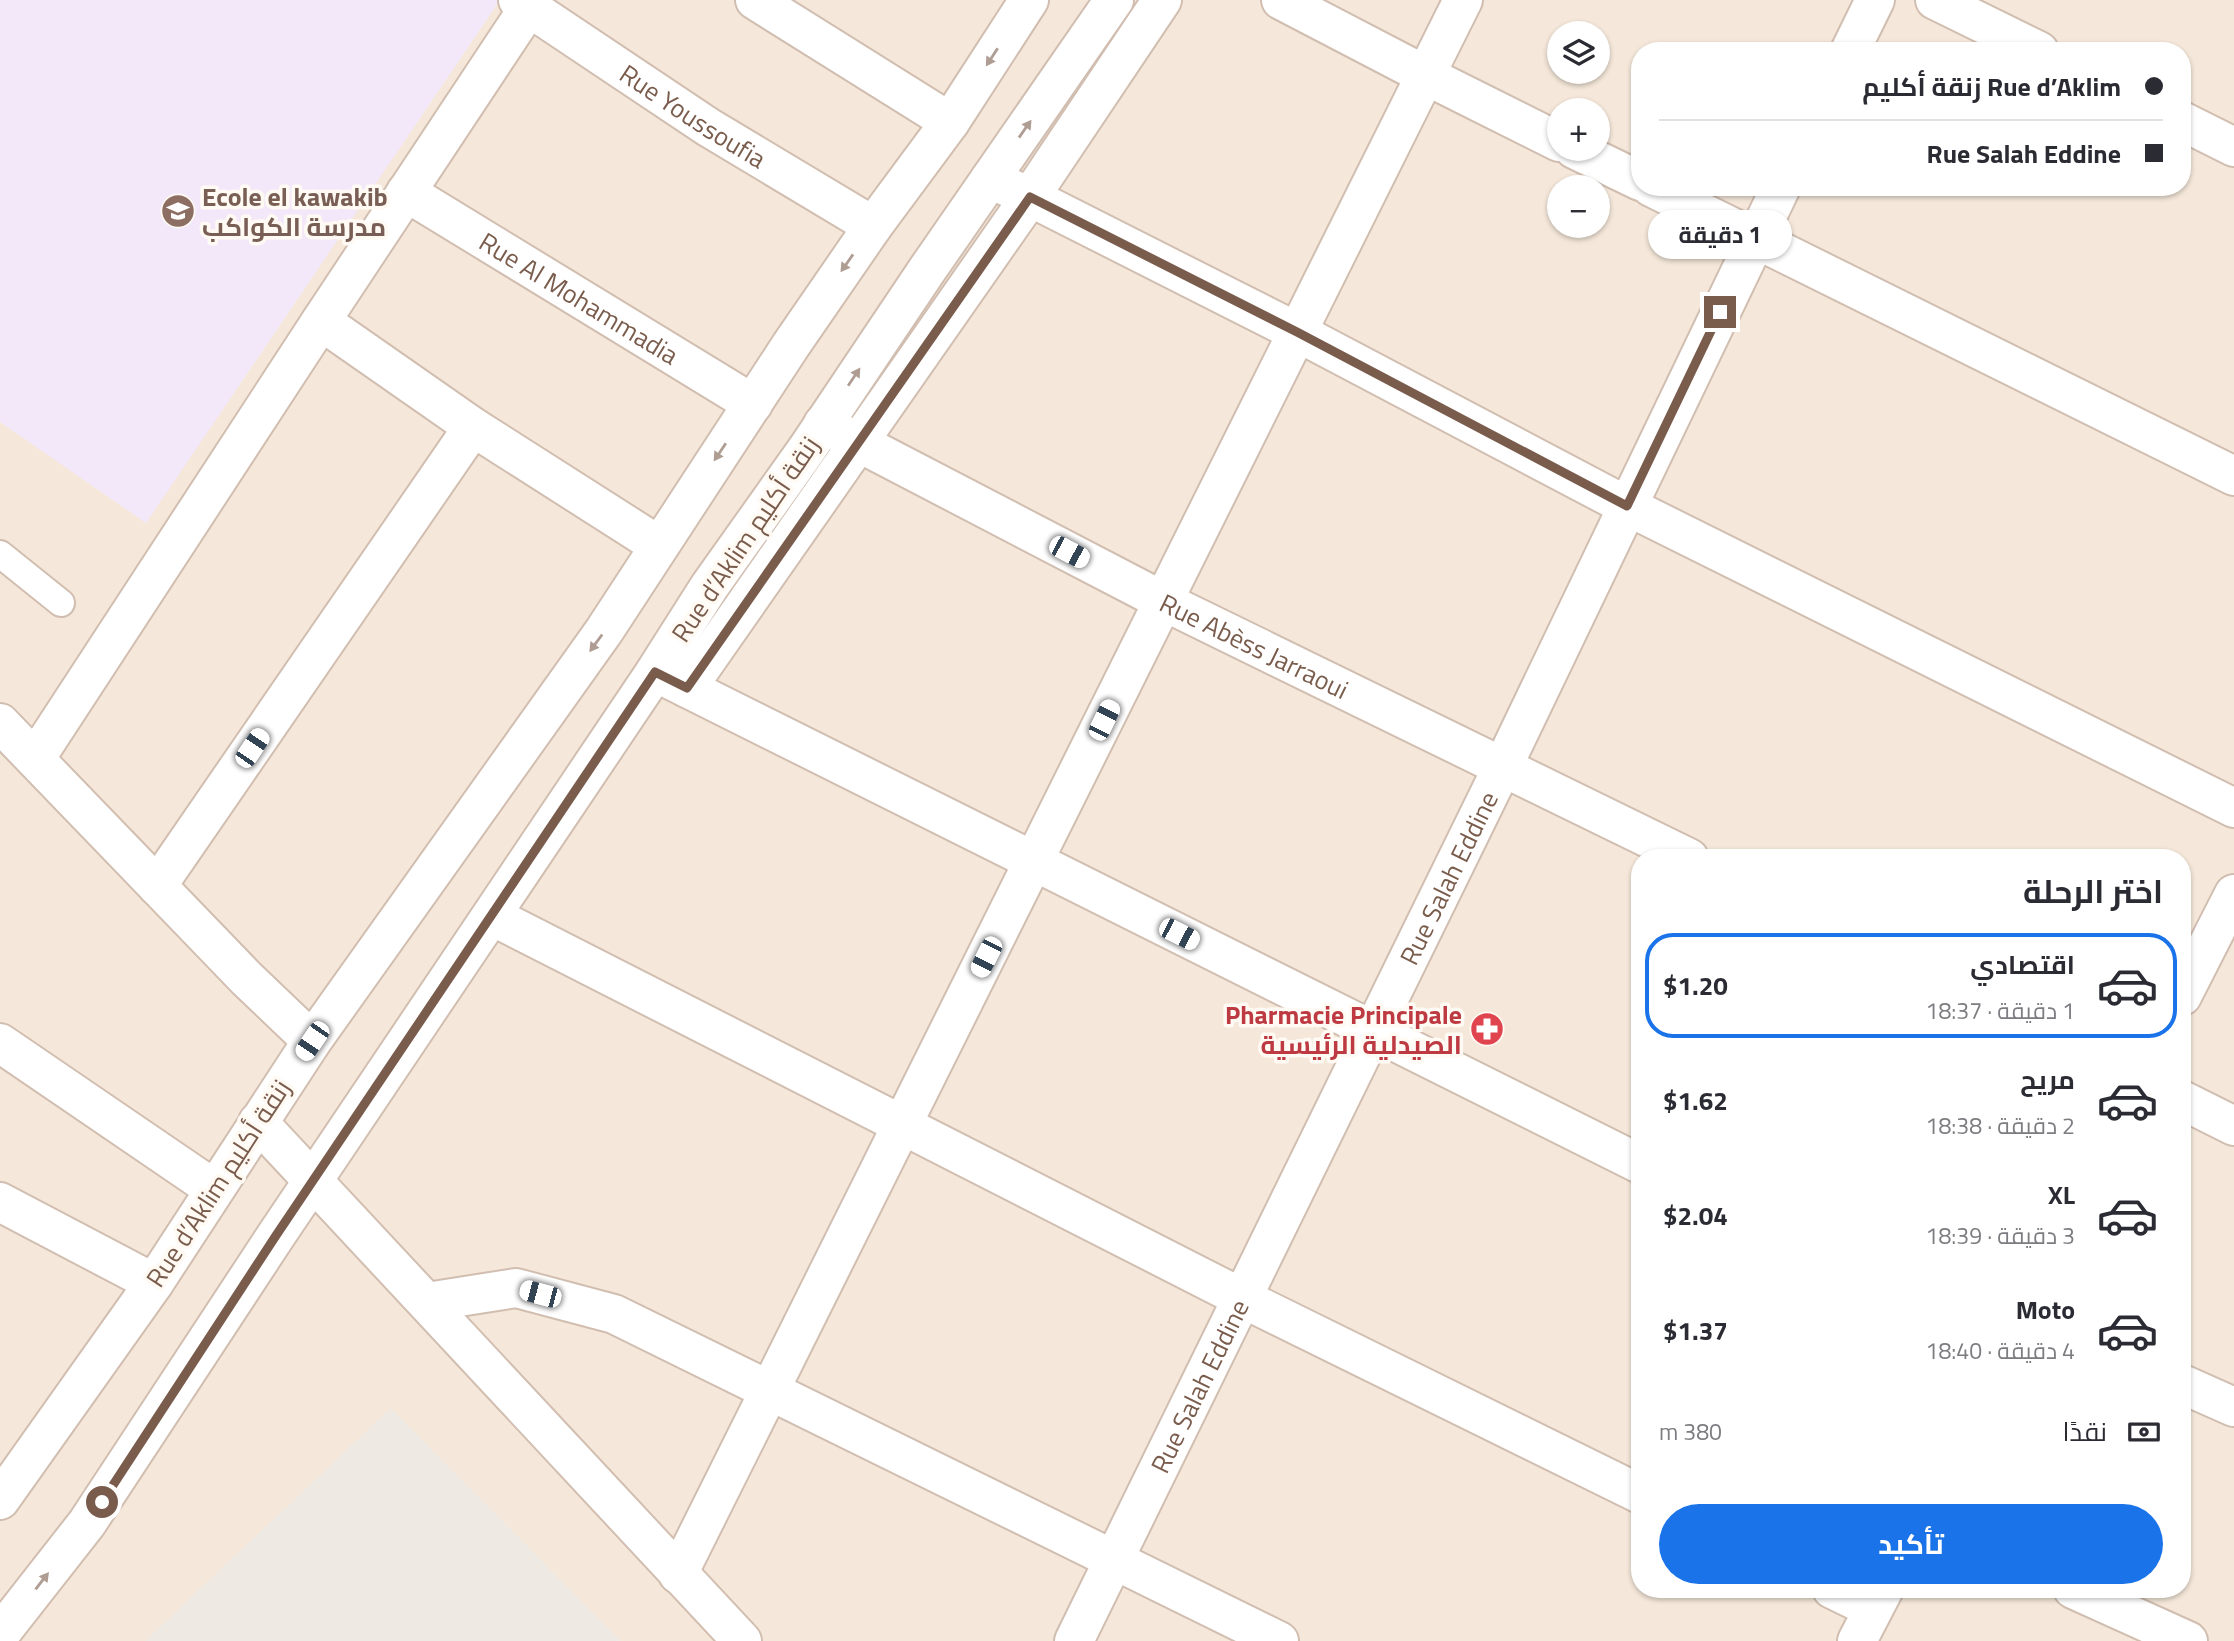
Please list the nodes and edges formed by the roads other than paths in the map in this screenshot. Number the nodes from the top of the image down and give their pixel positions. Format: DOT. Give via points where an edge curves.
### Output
graph roads {
  1 [pos="755,0"];
  2 [pos="1029,0"];
  3 [pos="1114,0"];
  4 [pos="1162,0"];
  5 [pos="1281,0"];
  6 [pos="1463,0"];
  7 [pos="1875,0"];
  8 [pos="1935,0"];
  9 [pos="524,4"];
  10 [pos="1854,42"];
  11 [pos="2021,42"];
  12 [pos="1425,75"];
  13 [pos="950,122"];
  14 [pos="2191,126"];
  15 [pos="1547,136"];
  16 [pos="2234,147"];
  17 [pos="1599,161"];
  18 [pos="1631,177"];
  19 [pos="990,178"];
  20 [pos="406,192"];
  21 [pos="1669,196"];
  22 [pos="1776,196"];
  23 [pos="1030,197"];
  24 [pos="873,226"];
  25 [pos="1755,238"];
  26 [pos="321,321"];
  27 [pos="1297,332"];
  28 [pos="753,404"];
  29 [pos="822,424"];
  30 [pos="473,427"];
  31 [pos="858,443"];
  32 [pos="2234,477"];
  33 [pos="1627,506"];
  34 [pos="658,545"];
  35 [pos="0,554"];
  36 [pos="1163,601"];
  37 [pos="61,603"];
  38 [pos="671,680"];
  39 [pos="0,723"];
  40 [pos="35,759"];
  41 [pos="1503,766"];
  42 [pos="2234,808"];
  43 [pos="1671,849"];
  44 [pos="1034,861"];
  45 [pos="157,886"];
  46 [pos="2234,894"];
  47 [pos="492,916"];
  48 [pos="2191,978"];
  49 [pos="1373,1031"];
  50 [pos="312,1041"];
  51 [pos="0,1043"];
  52 [pos="2191,1104"];
  53 [pos="258,1122"];
  54 [pos="902,1126"];
  55 [pos="2234,1126"];
  56 [pos="1631,1160"];
  57 [pos="314,1180"];
  58 [pos="214,1189"];
  59 [pos="0,1202"];
  60 [pos="154,1283"];
  61 [pos="1242,1298"];
  62 [pos="427,1302"];
  63 [pos="2191,1388"];
  64 [pos="769,1391"];
  65 [pos="2234,1407"];
  66 [pos="1631,1490"];
  67 [pos="0,1500"];
  68 [pos="1114,1560"];
  69 [pos="678,1574"];
  70 [pos="1847,1598"];
  71 [pos="2093,1598"];
  72 [pos="1871,1613"];
  73 [pos="0,1634"];
  74 [pos="742,1641"];
  75 [pos="1074,1641"];
  76 [pos="1279,1641"];
  77 [pos="2188,1641"];
  1 -- 13 [label="street"];
  2 -- 13 [label="street, Rue d’Aklim زنقة أكليم, one-way"];
  19 -- 3 [label="street, Rue d’Aklim زنقة أكليم, one-way"];
  4 -- 23 [label="street"];
  5 -- 12 [label="street"];
  6 -- 12 [label="street"];
  7 -- 10 [label="street"];
  8 -- 11 [label="street"];
  9 -- 20 [label="street"];
  9 -- 24 [label="street, Rue Youssoufia" via="708,127"];
  12 -- 15 [label="street"];
  12 -- 27 [label="street"];
  13 -- 24 [label="street, Rue d’Aklim زنقة أكليم"];
  14 -- 16 [label="street"];
  17 -- 18 [label="street"];
  19 -- 23 [label="street"];
  29 -- 19 [label="street, Rue d’Aklim زنقة أكليم, one-way"];
  20 -- 26 [label="street"];
  20 -- 28 [label="street, Rue Al Mohammadia"];
  21 -- 25 [label="street"];
  22 -- 25 [label="street, Rue Salah Eddine"];
  23 -- 27 [label="street"];
  23 -- 31 [label="street"];
  24 -- 28 [label="street, Rue d’Aklim زنقة أكليم, one-way"];
  25 -- 32 [label="street"];
  25 -- 33 [label="street, Rue Salah Eddine"];
  26 -- 30 [label="street"];
  26 -- 40 [label="street"];
  27 -- 33 [label="street"];
  27 -- 36 [label="street"];
  28 -- 34 [label="street, Rue d’Aklim زنقة أكليم, one-way"];
  29 -- 31 [label="street, Rue Abèss Jarraoui"];
  29 -- 38 [label="street, Rue d’Aklim زنقة أكليم" via="709,587"];
  30 -- 34 [label="street"];
  30 -- 45 [label="street"];
  31 -- 36 [label="street, Rue Abèss Jarraoui"];
  31 -- 38 [label="street"];
  33 -- 41 [label="street, Rue Salah Eddine"];
  33 -- 42 [label="street"];
  34 -- 50 [label="street, Rue d’Aklim زنقة أكليم, one-way" via="604,631"];
  35 -- 37 [label="lane"];
  36 -- 41 [label="street, Rue Abèss Jarraoui"];
  36 -- 44 [label="street"];
  38 -- 44 [label="street"];
  38 -- 47 [label="street, Rue d’Aklim زنقة أكليم"];
  39 -- 40 [label="street"];
  40 -- 45 [label="street"];
  41 -- 43 [label="street, Rue Abèss Jarraoui"];
  41 -- 49 [label="street, Rue Salah Eddine"];
  44 -- 49 [label="street"];
  44 -- 54 [label="street"];
  45 -- 50 [label="street"];
  46 -- 48 [label="street"];
  47 -- 54 [label="street"];
  47 -- 57 [label="street, Rue d’Aklim زنقة أكليم"];
  49 -- 56 [label="street"];
  49 -- 61 [label="street, Rue Salah Eddine"];
  50 -- 53 [label="street, Rue d’Aklim زنقة أكليم"];
  51 -- 58 [label="street"];
  52 -- 55 [label="street"];
  53 -- 57 [label="street"];
  53 -- 58 [label="street, Rue d’Aklim زنقة أكليم"];
  54 -- 61 [label="street"];
  54 -- 64 [label="street"];
  57 -- 62 [label="street"];
  73 -- 57 [label="street, Rue d’Aklim زنقة أكليم, one-way" via="87,1523"];
  58 -- 60 [label="street, Rue d’Aklim زنقة أكليم"];
  59 -- 60 [label="street"];
  60 -- 67 [label="street, Rue d’Aklim زنقة أكليم"];
  61 -- 66 [label="street"];
  61 -- 68 [label="street, Rue Salah Eddine"];
  62 -- 64 [label="street" via="516,1287 614,1314"];
  62 -- 69 [label="street"];
  63 -- 65 [label="street"];
  64 -- 68 [label="street"];
  64 -- 69 [label="street"];
  68 -- 75 [label="street, Rue Salah Eddine"];
  68 -- 76 [label="street"];
  69 -- 74 [label="street"];
  70 -- 72 [label="street"];
  71 -- 77 [label="street"];
}
